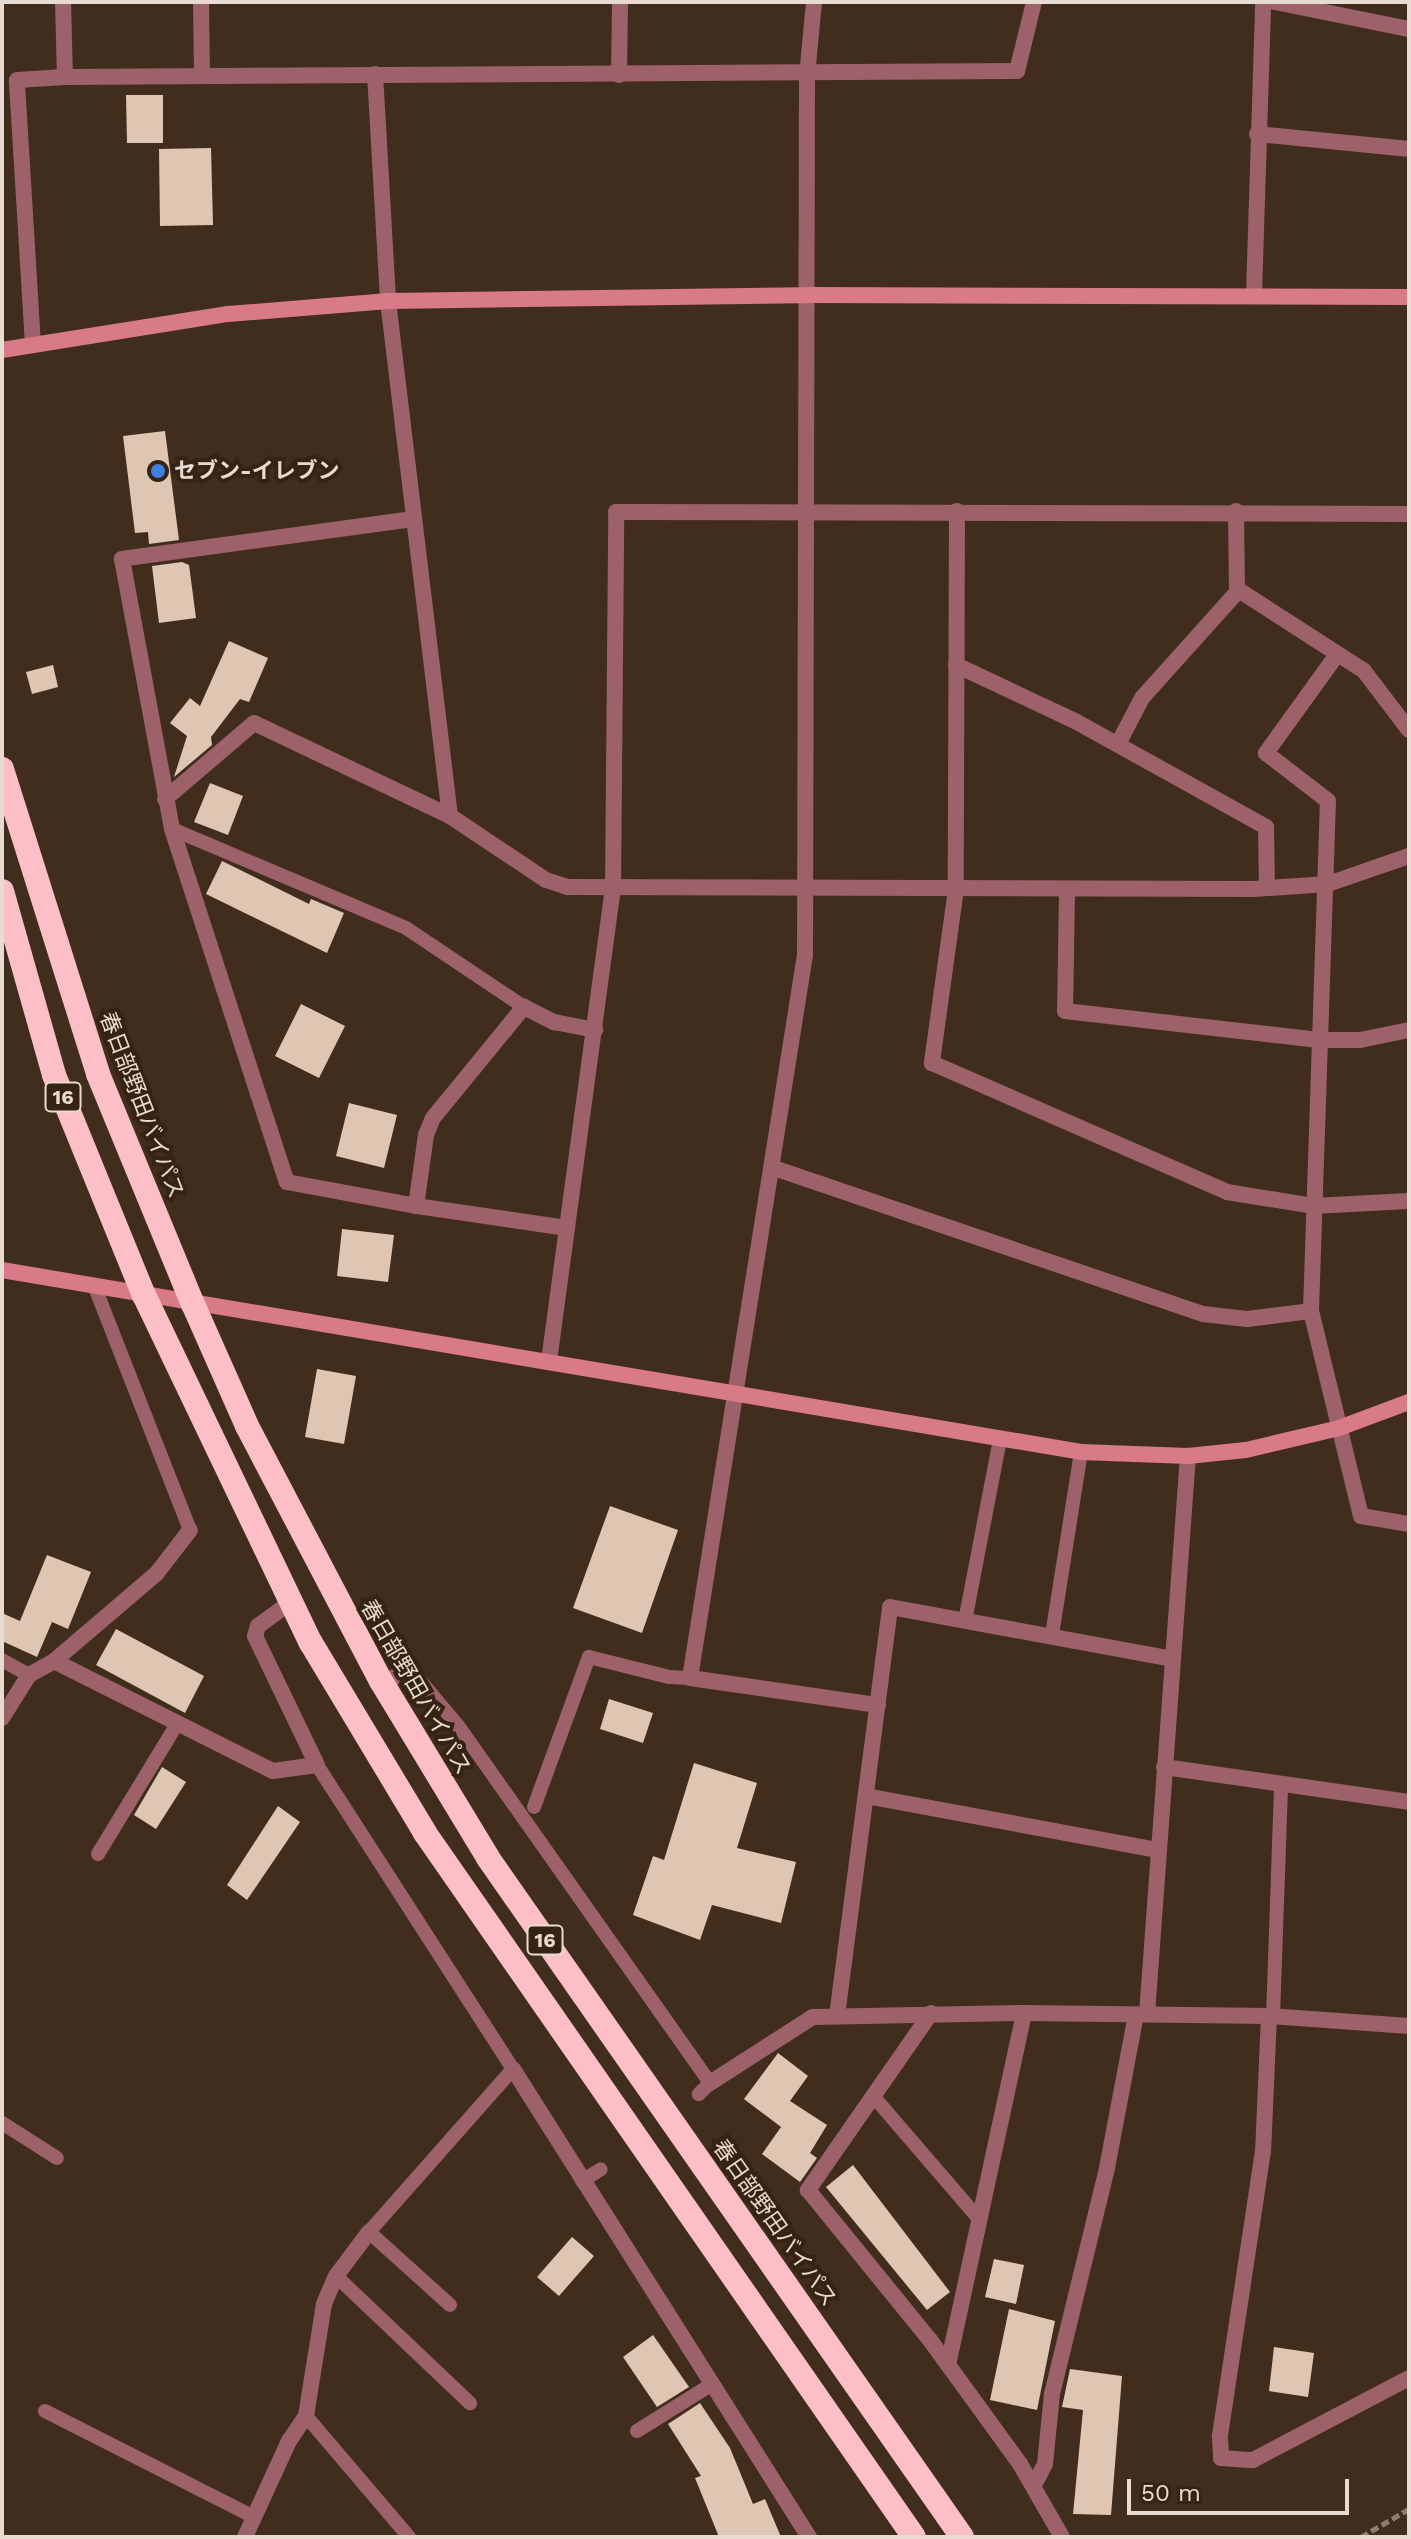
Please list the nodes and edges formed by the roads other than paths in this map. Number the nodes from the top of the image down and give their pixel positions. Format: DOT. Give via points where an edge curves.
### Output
graph roads {
  1 [pos="63,2"];
  2 [pos="201,2"];
  3 [pos="620,2"];
  4 [pos="814,2"];
  5 [pos="1034,2"];
  6 [pos="1263,2"];
  7 [pos="1275,2"];
  8 [pos="1409,29"];
  9 [pos="375,74"];
  10 [pos="619,75"];
  11 [pos="202,76"];
  12 [pos="807,76"];
  13 [pos="65,77"];
  14 [pos="1257,134"];
  15 [pos="1409,149"];
  16 [pos="806,295"];
  17 [pos="1254,295"];
  18 [pos="1409,297"];
  19 [pos="388,301"];
  20 [pos="33,345"];
  21 [pos="2,350"];
  22 [pos="806,511"];
  23 [pos="957,511"];
  24 [pos="1236,511"];
  25 [pos="1409,514"];
  26 [pos="413,519"];
  27 [pos="1238,591"];
  28 [pos="1336,656"];
  29 [pos="956,665"];
  30 [pos="1409,730"];
  31 [pos="1118,744"];
  32 [pos="2,769"];
  33 [pos="165,799"];
  34 [pos="450,816"];
  35 [pos="172,829"];
  36 [pos="1409,856"];
  37 [pos="1328,884"];
  38 [pos="808,888"];
  39 [pos="1267,888"];
  40 [pos="956,889"];
  41 [pos="613,890"];
  42 [pos="1067,890"];
  43 [pos="2,891"];
  44 [pos="524,1007"];
  45 [pos="595,1030"];
  46 [pos="1409,1030"];
  47 [pos="1321,1040"];
  48 [pos="774,1168"];
  49 [pos="1409,1201"];
  50 [pos="416,1206"];
  51 [pos="1313,1206"];
  52 [pos="567,1228"];
  53 [pos="2,1270"];
  54 [pos="94,1285"];
  55 [pos="144,1295"];
  56 [pos="193,1304"];
  57 [pos="1311,1311"];
  58 [pos="549,1361"];
  59 [pos="737,1395"];
  60 [pos="1409,1402"];
  61 [pos="1339,1428"];
  62 [pos="1000,1440"];
  63 [pos="1081,1452"];
  64 [pos="1188,1456"];
  65 [pos="1409,1524"];
  66 [pos="190,1530"];
  67 [pos="290,1603"];
  68 [pos="965,1621"];
  69 [pos="1052,1635"];
  70 [pos="1172,1659"];
  71 [pos="2,1660"];
  72 [pos="54,1661"];
  73 [pos="413,1672"];
  74 [pos="29,1675"];
  75 [pos="690,1678"];
  76 [pos="381,1681"];
  77 [pos="878,1705"];
  78 [pos="2,1718"];
  79 [pos="177,1724"];
  80 [pos="317,1765"];
  81 [pos="1164,1767"];
  82 [pos="1281,1784"];
  83 [pos="866,1796"];
  84 [pos="1409,1802"];
  85 [pos="534,1807"];
  86 [pos="1158,1850"];
  87 [pos="98,1854"];
  88 [pos="931,2013"];
  89 [pos="1024,2013"];
  90 [pos="1142,2014"];
  91 [pos="837,2016"];
  92 [pos="1271,2016"];
  93 [pos="1409,2026"];
  94 [pos="513,2069"];
  95 [pos="704,2088"];
  96 [pos="874,2097"];
  97 [pos="2,2123"];
  98 [pos="57,2158"];
  99 [pos="601,2169"];
  100 [pos="582,2181"];
  101 [pos="979,2219"];
  102 [pos="369,2232"];
  103 [pos="336,2276"];
  104 [pos="450,2305"];
  105 [pos="948,2365"];
  106 [pos="1409,2378"];
  107 [pos="709,2386"];
  108 [pos="470,2403"];
  109 [pos="45,2411"];
  110 [pos="306,2416"];
  111 [pos="637,2431"];
  112 [pos="1035,2483"];
  113 [pos="254,2517"];
  114 [pos="245,2537"];
  115 [pos="409,2537"];
  116 [pos="809,2537"];
  117 [pos="914,2537"];
  118 [pos="962,2537"];
  119 [pos="1062,2537"];
  1 -- 13 [label="street"];
  2 -- 11 [label="street"];
  3 -- 10 [label="street"];
  4 -- 12 [label="street"];
  5 -- 12 [label="street" via="1017,71"];
  6 -- 14 [label="street"];
  7 -- 8 [label="street"];
  9 -- 10 [label="street"];
  9 -- 11 [label="street"];
  9 -- 19 [label="street"];
  10 -- 12 [label="street"];
  11 -- 13 [label="street"];
  12 -- 16 [label="street"];
  13 -- 20 [label="street" via="17,80"];
  14 -- 15 [label="street"];
  14 -- 17 [label="street"];
  16 -- 17 [label="street"];
  16 -- 19 [label="street"];
  16 -- 22 [label="street"];
  17 -- 18 [label="street"];
  19 -- 20 [label="street" via="228,314"];
  19 -- 26 [label="street"];
  20 -- 21 [label="street"];
  22 -- 23 [label="street"];
  22 -- 38 [label="street"];
  22 -- 41 [label="street" via="616,512"];
  23 -- 24 [label="street"];
  23 -- 29 [label="street"];
  24 -- 25 [label="street"];
  24 -- 27 [label="street"];
  26 -- 33 [label="street" via="122,559"];
  26 -- 34 [label="street"];
  27 -- 28 [label="street"];
  27 -- 31 [label="street" via="1142,698"];
  28 -- 30 [label="street" via="1364,671"];
  28 -- 37 [label="street" via="1266,753 1328,801"];
  29 -- 31 [label="street"];
  29 -- 40 [label="street"];
  31 -- 39 [label="street" via="1266,827"];
  32 -- 56 [label="highway, 春日部野田バイパス / 16" via="98,1074"];
  33 -- 34 [label="street" via="254,723"];
  33 -- 35 [label="street"];
  34 -- 41 [label="street" via="546,880"];
  35 -- 44 [label="lane" via="406,928"];
  35 -- 50 [label="street" via="287,1182"];
  36 -- 37 [label="street"];
  37 -- 39 [label="street"];
  37 -- 47 [label="street"];
  38 -- 40 [label="street"];
  38 -- 41 [label="street"];
  38 -- 48 [label="street" via="797,1023"];
  39 -- 42 [label="street"];
  40 -- 42 [label="street"];
  40 -- 51 [label="street" via="932,1063 1227,1192"];
  41 -- 45 [label="street"];
  42 -- 47 [label="street" via="1065,1011"];
  43 -- 55 [label="highway, 16" via="54,1075"];
  44 -- 45 [label="street" via="554,1022"];
  44 -- 50 [label="street" via="433,1118"];
  45 -- 52 [label="street"];
  46 -- 47 [label="street" via="1360,1040"];
  47 -- 51 [label="street"];
  48 -- 57 [label="street" via="1191,1311 1247,1319"];
  48 -- 59 [label="street"];
  49 -- 51 [label="street"];
  50 -- 52 [label="street"];
  51 -- 57 [label="street"];
  52 -- 58 [label="street"];
  53 -- 54 [label="street"];
  54 -- 55 [label="street"];
  54 -- 66 [label="lane"];
  55 -- 56 [label="street"];
  55 -- 67 [label="highway, 16"];
  56 -- 58 [label="street"];
  56 -- 76 [label="highway, 春日部野田バイパス / 16" via="247,1426"];
  57 -- 61 [label="street"];
  58 -- 59 [label="street"];
  59 -- 62 [label="street"];
  59 -- 75 [label="street"];
  60 -- 61 [label="street"];
  61 -- 64 [label="street" via="1246,1450"];
  61 -- 65 [label="street" via="1361,1516"];
  62 -- 63 [label="street"];
  62 -- 68 [label="lane"];
  63 -- 64 [label="street"];
  63 -- 69 [label="lane"];
  64 -- 70 [label="street"];
  66 -- 72 [label="street" via="157,1573"];
  67 -- 80 [label="street" via="258,1626 255,1636"];
  67 -- 117 [label="highway, 16" via="425,1833"];
  68 -- 69 [label="street"];
  68 -- 77 [label="street" via="890,1607"];
  69 -- 70 [label="street"];
  70 -- 81 [label="street"];
  71 -- 74 [label="lane"];
  72 -- 74 [label="street"];
  72 -- 79 [label="street"];
  73 -- 76 [label="street"];
  73 -- 95 [label="lane" via="459,1727"];
  74 -- 78 [label="street"];
  75 -- 77 [label="street"];
  75 -- 85 [label="lane" via="589,1657"];
  76 -- 118 [label="highway, 春日部野田バイパス / 16" via="488,1858"];
  77 -- 83 [label="street"];
  79 -- 80 [label="street" via="273,1771"];
  79 -- 87 [label="lane"];
  80 -- 94 [label="lane"];
  81 -- 82 [label="street"];
  81 -- 86 [label="street"];
  82 -- 84 [label="street"];
  82 -- 92 [label="lane"];
  83 -- 86 [label="street"];
  83 -- 91 [label="street"];
  86 -- 90 [label="street"];
  88 -- 89 [label="street"];
  88 -- 91 [label="street"];
  88 -- 96 [label="street"];
  89 -- 90 [label="street"];
  89 -- 101 [label="street"];
  90 -- 92 [label="street"];
  90 -- 112 [label="street" via="1052,2394 1045,2464"];
  91 -- 95 [label="street" via="813,2017"];
  92 -- 93 [label="street"];
  92 -- 106 [label="street" via="1263,2151 1221,2458 1253,2460"];
  94 -- 100 [label="street"];
  94 -- 102 [label="lane"];
  96 -- 101 [label="lane"];
  96 -- 105 [label="street" via="808,2190"];
  97 -- 98 [label="lane"];
  99 -- 100 [label="lane"];
  100 -- 107 [label="street"];
  101 -- 105 [label="street"];
  102 -- 103 [label="street"];
  102 -- 104 [label="lane"];
  103 -- 108 [label="lane"];
  103 -- 110 [label="street" via="324,2304"];
  105 -- 112 [label="street"];
  107 -- 111 [label="lane"];
  107 -- 116 [label="street"];
  109 -- 113 [label="lane"];
  110 -- 113 [label="street"];
  110 -- 115 [label="lane"];
  112 -- 119 [label="street"];
  113 -- 114 [label="street"];
}
